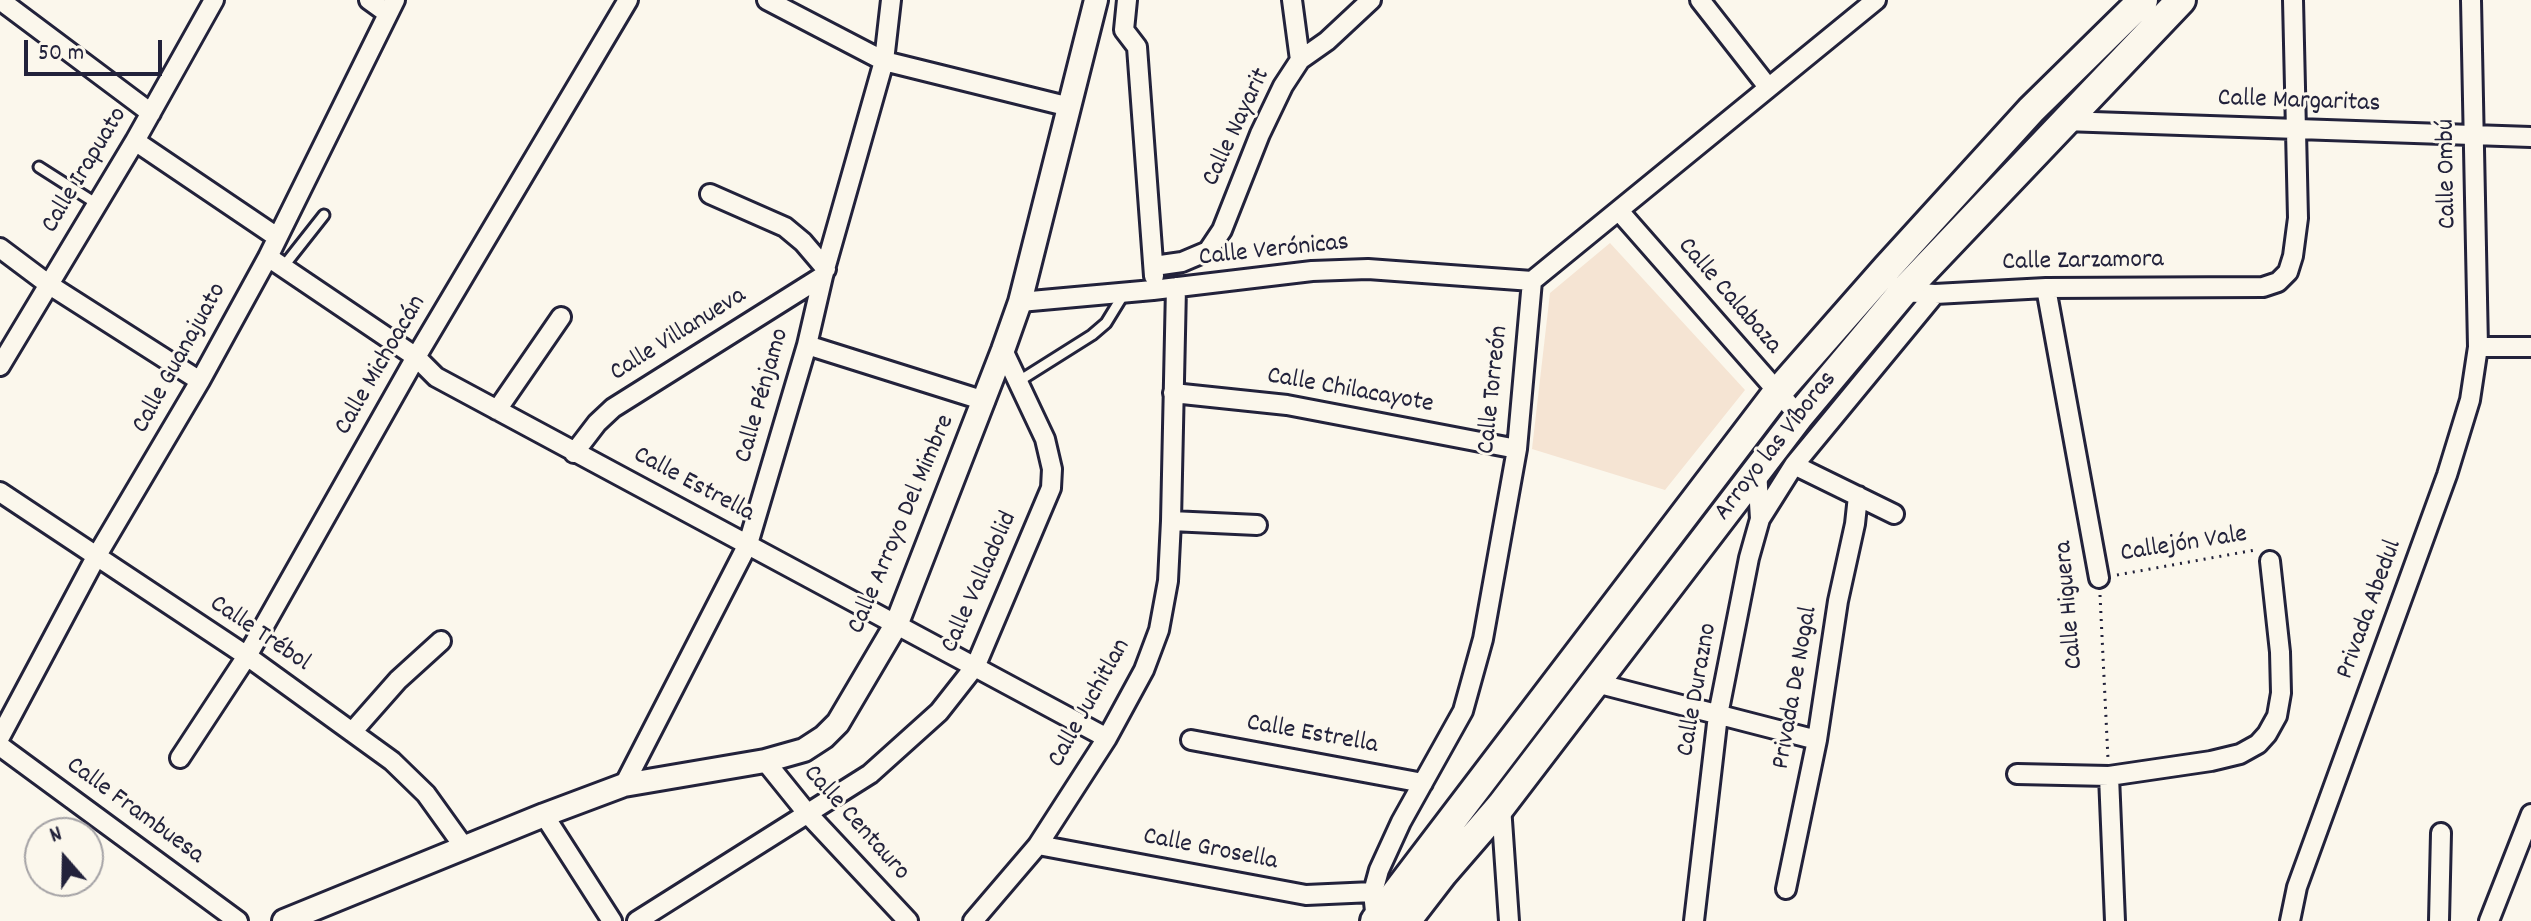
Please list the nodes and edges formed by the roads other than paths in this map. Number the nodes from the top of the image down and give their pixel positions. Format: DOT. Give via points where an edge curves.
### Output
graph roads {
  1 [pos="214,0"];
  2 [pos="369,0"];
  3 [pos="628,0"];
  4 [pos="767,0"];
  5 [pos="891,0"];
  6 [pos="1127,0"];
  7 [pos="1292,0"];
  8 [pos="1371,0"];
  9 [pos="1700,0"];
  10 [pos="1876,0"];
  11 [pos="2143,0"];
  12 [pos="2181,0"];
  13 [pos="2293,0"];
  14 [pos="2471,0"];
  15 [pos="1,2"];
  16 [pos="391,6"];
  17 [pos="1094,10"];
  18 [pos="1124,30"];
  19 [pos="1300,60"];
  20 [pos="884,61"];
  21 [pos="1768,87"];
  22 [pos="1070,107"];
  23 [pos="151,113"];
  24 [pos="2064,121"];
  25 [pos="2294,129"];
  26 [pos="2475,136"];
  27 [pos="2531,137"];
  28 [pos="135,141"];
  29 [pos="39,167"];
  30 [pos="710,194"];
  31 [pos="97,204"];
  32 [pos="1619,211"];
  33 [pos="324,215"];
  34 [pos="277,237"];
  35 [pos="0,248"];
  36 [pos="275,262"];
  37 [pos="1154,266"];
  38 [pos="824,272"];
  39 [pos="1532,281"];
  40 [pos="48,284"];
  41 [pos="1176,287"];
  42 [pos="2046,288"];
  43 [pos="1153,290"];
  44 [pos="1125,292"];
  45 [pos="1903,292"];
  46 [pos="1935,294"];
  47 [pos="1020,302"];
  48 [pos="561,317"];
  49 [pos="807,345"];
  50 [pos="2478,347"];
  51 [pos="2531,347"];
  52 [pos="1003,350"];
  53 [pos="416,357"];
  54 [pos="0,366"];
  55 [pos="200,381"];
  56 [pos="1019,381"];
  57 [pos="1173,393"];
  58 [pos="1777,393"];
  59 [pos="985,401"];
  60 [pos="497,410"];
  61 [pos="1799,416"];
  62 [pos="1517,449"];
  63 [pos="574,453"];
  64 [pos="1794,465"];
  65 [pos="1757,470"];
  66 [pos="0,492"];
  67 [pos="1858,496"];
  68 [pos="1894,514"];
  69 [pos="1760,519"];
  70 [pos="1171,521"];
  71 [pos="1257,525"];
  72 [pos="748,544"];
  73 [pos="96,557"];
  74 [pos="2270,561"];
  75 [pos="2099,578"];
  76 [pos="897,623"];
  77 [pos="441,641"];
  78 [pos="247,656"];
  79 [pos="976,665"];
  80 [pos="1596,683"];
  81 [pos="1718,715"];
  82 [pos="353,731"];
  83 [pos="0,737"];
  84 [pos="1107,738"];
  85 [pos="1191,740"];
  86 [pos="1817,740"];
  87 [pos="0,746"];
  88 [pos="180,758"];
  89 [pos="765,761"];
  90 [pos="2017,774"];
  91 [pos="2109,776"];
  92 [pos="1423,783"];
  93 [pos="624,785"];
  94 [pos="1501,806"];
  95 [pos="807,813"];
  96 [pos="2531,814"];
  97 [pos="544,815"];
  98 [pos="2441,833"];
  99 [pos="1038,845"];
  100 [pos="464,847"];
  101 [pos="1786,889"];
  102 [pos="1375,914"];
  103 [pos="295,919"];
  104 [pos="238,921"];
  105 [pos="612,921"];
  106 [pos="637,921"];
  107 [pos="908,921"];
  108 [pos="973,921"];
  109 [pos="1406,921"];
  110 [pos="1509,921"];
  111 [pos="1694,921"];
  112 [pos="2115,921"];
  113 [pos="2290,921"];
  114 [pos="2439,921"];
  115 [pos="2489,921"];
  1 -- 23 [label="street, Calle Irapuato"];
  2 -- 16 [label="street"];
  3 -- 53 [label="street, Calle Michoacán"];
  4 -- 20 [label="street"];
  5 -- 20 [label="street, Calle Pénjamo"];
  6 -- 18 [label="street"];
  7 -- 19 [label="street"];
  8 -- 19 [label="street, Calle Nayarit"];
  9 -- 21 [label="street"];
  10 -- 21 [label="street"];
  11 -- 58 [label="main road, Arroyo las Víboras" via="2031,110"];
  12 -- 24 [label="main road, Arroyo las Víboras"];
  13 -- 25 [label="street"];
  14 -- 26 [label="street, Calle Ombú"];
  15 -- 23 [label="street"];
  16 -- 34 [label="street, Calle Guanajuato"];
  17 -- 18 [label="street"];
  17 -- 22 [label="street, Calle Arroyo Del Mimbre"];
  18 -- 37 [label="street" via="1137,47"];
  19 -- 37 [label="street, Calle Nayarit" via="1208,251"];
  20 -- 22 [label="street"];
  20 -- 38 [label="street, Calle Pénjamo"];
  21 -- 32 [label="street"];
  22 -- 47 [label="street, Calle Arroyo Del Mimbre"];
  23 -- 28 [label="street, Calle Irapuato"];
  24 -- 25 [label="street, Calle Margaritas"];
  24 -- 45 [label="main road, Arroyo las Víboras"];
  25 -- 26 [label="street, Calle Margaritas"];
  25 -- 42 [label="street, Calle Zarzamora" via="2298,218 2293,256 2278,282 2263,287"];
  26 -- 27 [label="street, Calle Margaritas"];
  26 -- 50 [label="street, Calle Ombú"];
  28 -- 31 [label="street, Calle Irapuato"];
  28 -- 34 [label="street"];
  29 -- 31 [label="lane"];
  30 -- 38 [label="street" via="785,227"];
  31 -- 40 [label="street, Calle Irapuato"];
  32 -- 39 [label="street"];
  32 -- 58 [label="street, Calle Calabaza"];
  33 -- 36 [label="lane"];
  34 -- 36 [label="street, Calle Guanajuato"];
  35 -- 40 [label="street"];
  36 -- 53 [label="street, Calle Estrella"];
  36 -- 55 [label="street, Calle Guanajuato"];
  37 -- 43 [label="street"];
  38 -- 49 [label="street, Calle Pénjamo"];
  38 -- 63 [label="street, Calle Villanueva" via="613,408"];
  39 -- 41 [label="street, Calle Verónicas" via="1368,269"];
  39 -- 62 [label="street, Calle Torreón"];
  40 -- 54 [label="street, Calle Irapuato"];
  40 -- 55 [label="street"];
  41 -- 43 [label="street, Calle Verónicas"];
  41 -- 57 [label="street, Calle Juchitlan"];
  42 -- 46 [label="street, Calle Zarzamora"];
  42 -- 75 [label="street, Calle Higuera"];
  43 -- 44 [label="street, Calle Verónicas"];
  44 -- 47 [label="street, Calle Verónicas"];
  44 -- 56 [label="lane" via="1092,335"];
  45 -- 46 [label="street, Calle Zarzamora"];
  45 -- 61 [label="main road, Arroyo las Víboras"];
  46 -- 64 [label="street"];
  47 -- 52 [label="street, Calle Arroyo Del Mimbre"];
  48 -- 60 [label="street"];
  49 -- 59 [label="street"];
  49 -- 72 [label="street, Calle Pénjamo"];
  50 -- 51 [label="street"];
  50 -- 113 [label="street, Privada Abedul" via="2470,400 2447,475 2297,887"];
  52 -- 56 [label="street, Calle Valladolid"];
  52 -- 59 [label="street, Calle Arroyo Del Mimbre"];
  53 -- 60 [label="street, Calle Estrella" via="436,377"];
  53 -- 78 [label="street, Calle Michoacán"];
  55 -- 73 [label="street, Calle Guanajuato"];
  56 -- 79 [label="street, Calle Valladolid" via="1045,439 1051,488"];
  57 -- 62 [label="street, Calle Chilacayote" via="1287,405"];
  57 -- 70 [label="street, Calle Juchitlan"];
  58 -- 61 [label="street, Calle Calabaza"];
  58 -- 102 [label="main road, Arroyo las Víboras" via="1520,734"];
  59 -- 76 [label="street, Calle Arroyo Del Mimbre"];
  60 -- 63 [label="street, Calle Estrella"];
  61 -- 65 [label="main road, Arroyo las Víboras"];
  62 -- 92 [label="street, Calle Torreón" via="1474,674 1463,711"];
  63 -- 72 [label="street, Calle Estrella"];
  64 -- 67 [label="street"];
  64 -- 69 [label="street"];
  65 -- 69 [label="street, Calle Durazno"];
  65 -- 80 [label="main road, Arroyo las Víboras"];
  66 -- 73 [label="street, Calle Trébol"];
  67 -- 68 [label="street"];
  67 -- 86 [label="street, Privada De Nogal"];
  69 -- 81 [label="street, Calle Durazno"];
  70 -- 71 [label="street"];
  70 -- 84 [label="street, Calle Juchitlan" via="1159,630"];
  72 -- 76 [label="street, Calle Estrella"];
  72 -- 93 [label="street, Calle Pénjamo"];
  73 -- 78 [label="street, Calle Trébol"];
  73 -- 83 [label="street, Calle Guanajuato"];
  74 -- 91 [label="street" via="2281,693 2267,734 2240,754"];
  76 -- 79 [label="street, Calle Estrella"];
  76 -- 89 [label="street, Calle Arroyo Del Mimbre" via="838,723 804,750"];
  77 -- 82 [label="street"];
  78 -- 82 [label="street, Calle Trébol"];
  78 -- 88 [label="street, Calle Michoacán"];
  79 -- 84 [label="street, Calle Estrella"];
  79 -- 95 [label="street, Calle Valladolid" via="939,712 870,774"];
  80 -- 81 [label="street"];
  80 -- 94 [label="main road, Arroyo las Víboras"];
  81 -- 86 [label="street"];
  81 -- 111 [label="street, Calle Durazno"];
  82 -- 100 [label="street, Calle Trébol" via="426,794"];
  84 -- 99 [label="street, Calle Juchitlan"];
  85 -- 92 [label="street, Calle Estrella"];
  86 -- 101 [label="street, Privada De Nogal"];
  87 -- 104 [label="street, Calle Frambuesa"];
  89 -- 93 [label="street, Calle Arroyo Del Mimbre"];
  89 -- 95 [label="street, Calle Centauro"];
  90 -- 91 [label="street"];
  91 -- 112 [label="street"];
  92 -- 102 [label="street, Calle Torreón" via="1379,870"];
  93 -- 97 [label="street, Calle Arroyo Del Mimbre"];
  94 -- 109 [label="main road, Arroyo las Víboras"];
  94 -- 110 [label="street"];
  95 -- 106 [label="street, Calle Valladolid"];
  95 -- 107 [label="street, Calle Centauro"];
  96 -- 115 [label="street"];
  97 -- 100 [label="street, Calle Arroyo Del Mimbre"];
  97 -- 105 [label="street"];
  98 -- 114 [label="street"];
  99 -- 102 [label="street, Calle Grosella" via="1306,895"];
  99 -- 108 [label="street, Calle Juchitlan"];
  100 -- 103 [label="street, Calle Arroyo Del Mimbre"];
}
